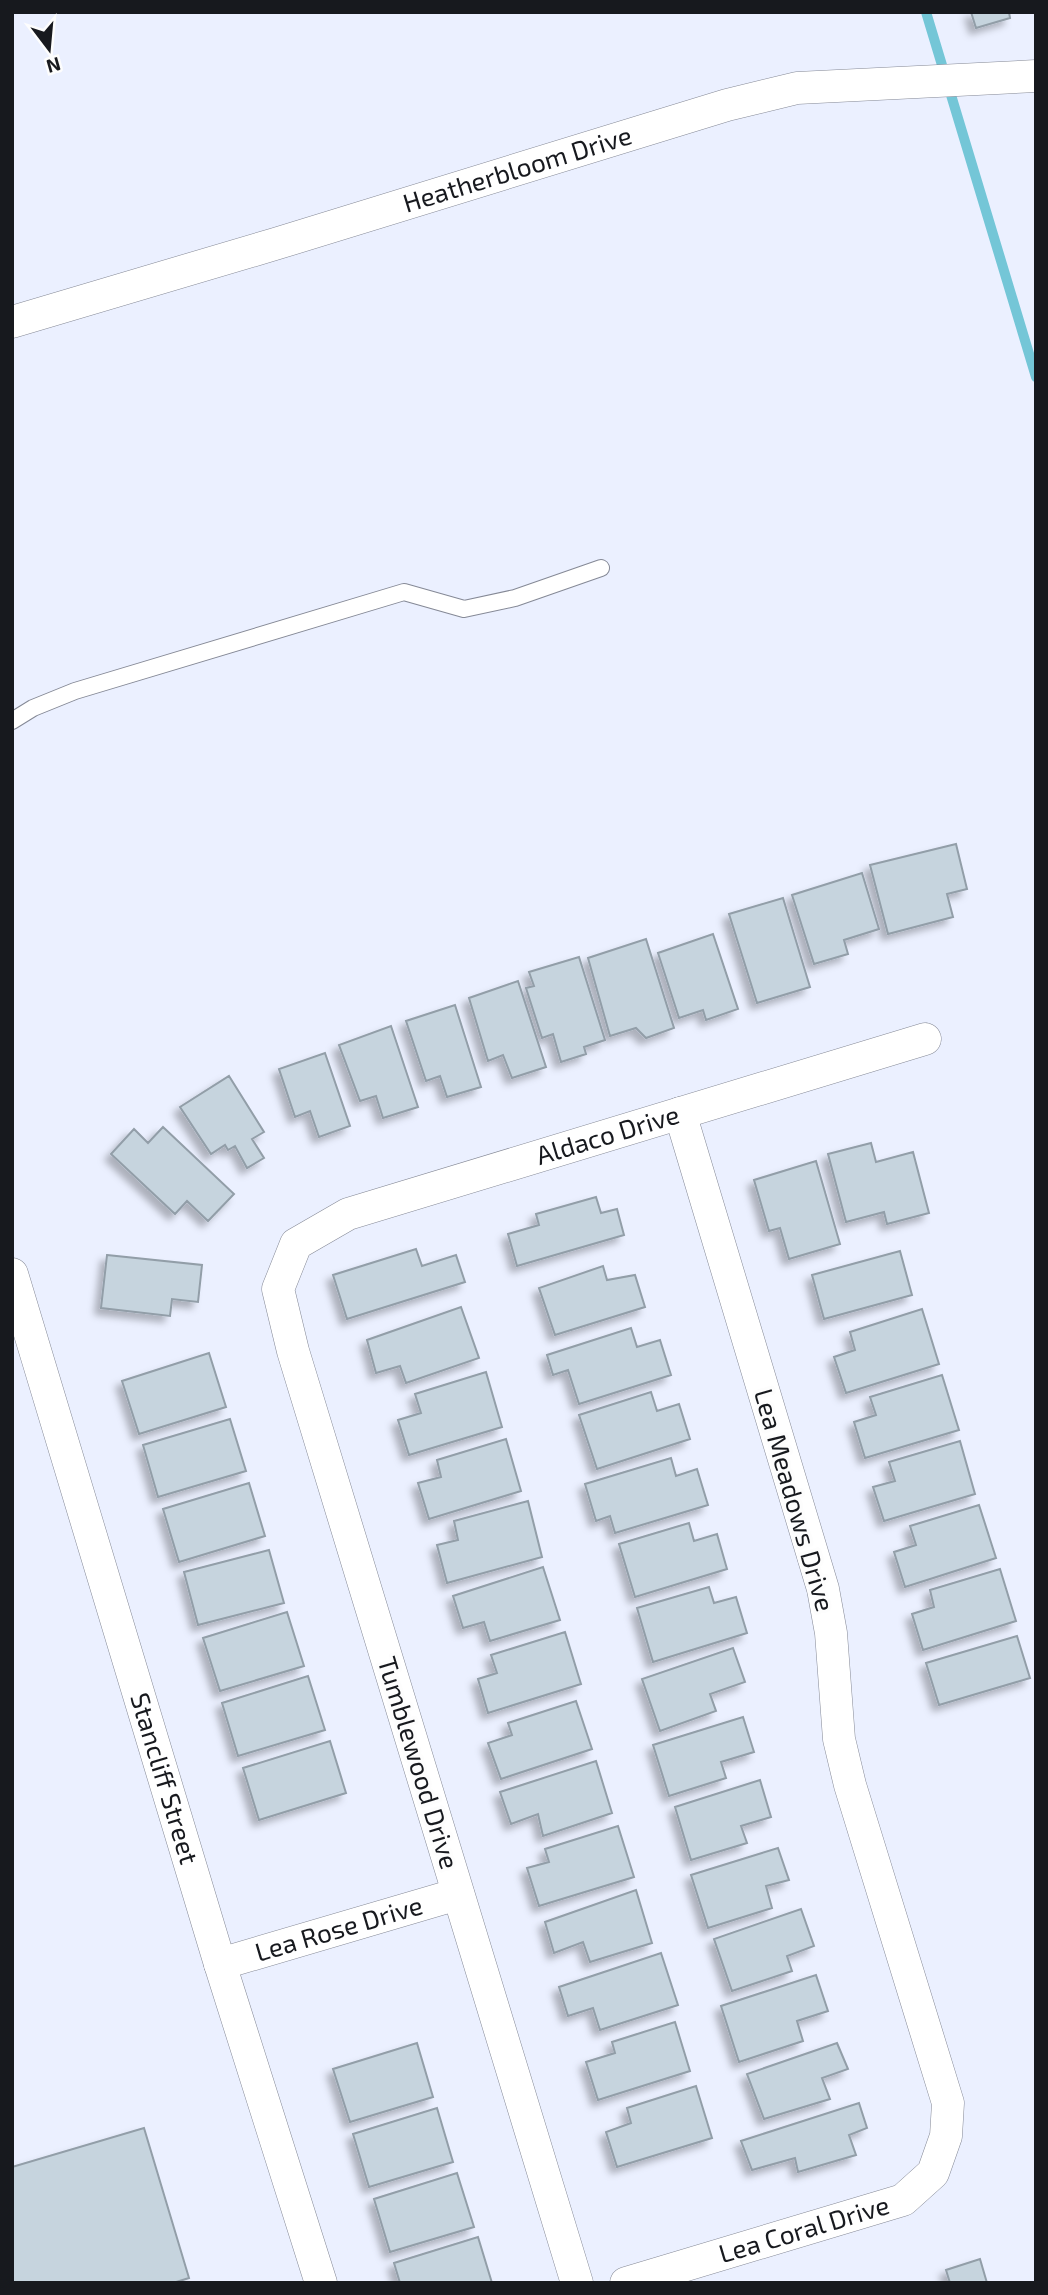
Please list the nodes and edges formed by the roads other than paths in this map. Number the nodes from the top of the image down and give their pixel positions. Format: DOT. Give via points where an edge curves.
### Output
graph roads {
  1 [pos="1036,76"];
  2 [pos="12,322"];
  3 [pos="601,568"];
  4 [pos="12,721"];
  5 [pos="925,1040"];
  6 [pos="680,1114"];
  7 [pos="296,1244"];
  8 [pos="12,1273"];
  9 [pos="458,1894"];
  10 [pos="220,1964"];
  11 [pos="933,2173"];
  12 [pos="321,2283"];
  13 [pos="577,2283"];
  14 [pos="626,2283"];
  1 -- 2 [label="street, Heatherbloom Drive" via="797,88 727,105"];
  3 -- 4 [label="lane" via="515,598 464,609 404,592 75,691"];
  5 -- 6 [label="street, Aldaco Drive"];
  6 -- 7 [label="street, Aldaco Drive" via="348,1214"];
  6 -- 11 [label="street, Lea Meadows Drive" via="823,1589 839,1740 948,2103 946,2136"];
  7 -- 9 [label="street, Tumblewood Drive" via="278,1289 293,1352"];
  8 -- 10 [label="street, Stancliff Street"];
  9 -- 10 [label="street, Lea Rose Drive"];
  9 -- 13 [label="street, Tumblewood Drive"];
  10 -- 12 [label="street, Stancliff Street"];
  11 -- 14 [label="street, Lea Coral Drive" via="902,2200"];
}
